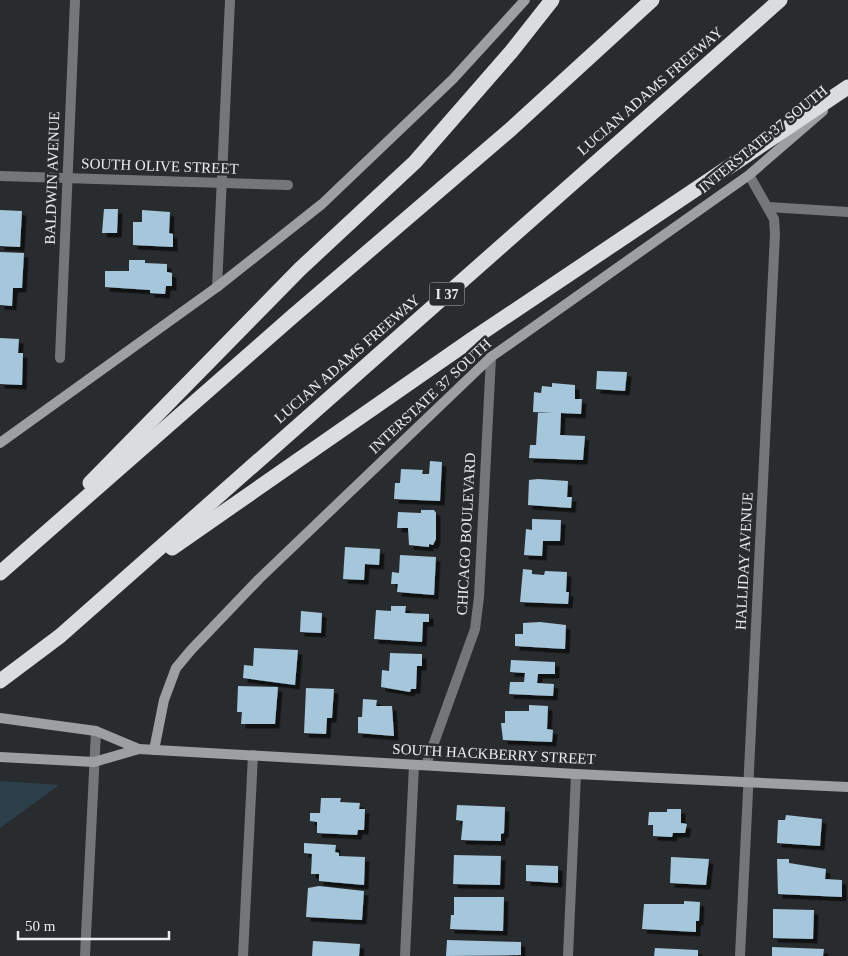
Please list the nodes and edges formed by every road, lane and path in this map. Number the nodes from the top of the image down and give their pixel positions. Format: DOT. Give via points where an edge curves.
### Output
graph roads {
  1 [pos="75,0"];
  2 [pos="230,0"];
  3 [pos="525,0"];
  4 [pos="552,0"];
  5 [pos="652,0"];
  6 [pos="780,0"];
  7 [pos="848,88"];
  8 [pos="749,175"];
  9 [pos="0,176"];
  10 [pos="66,178"];
  11 [pos="222,183"];
  12 [pos="288,185"];
  13 [pos="768,207"];
  14 [pos="848,212"];
  15 [pos="217,287"];
  16 [pos="491,357"];
  17 [pos="60,358"];
  18 [pos="0,443"];
  19 [pos="31,547"];
  20 [pos="0,573"];
  21 [pos="114,589"];
  22 [pos="0,680"];
  23 [pos="0,718"];
  24 [pos="96,731"];
  25 [pos="139,749"];
  26 [pos="154,750"];
  27 [pos="253,755"];
  28 [pos="0,757"];
  29 [pos="94,762"];
  30 [pos="414,764"];
  31 [pos="426,765"];
  32 [pos="576,774"];
  33 [pos="748,784"];
  34 [pos="848,787"];
  35 [pos="85,956"];
  36 [pos="243,956"];
  37 [pos="406,956"];
  38 [pos="568,956"];
  39 [pos="740,956"];
  1 -- 10 [label="street, BALDWIN AVENUE"];
  2 -- 11 [label="street"];
  3 -- 15 [label="main road" via="453,79 322,204"];
  4 -- 19 [label="highway" via="512,52 415,162 300,269 58,515"];
  5 -- 19 [label="highway" via="511,129 292,316"];
  6 -- 21 [label="highway, LUCIAN ADAMS FREEWAY / I 37"];
  7 -- 8 [label="main road, INTERSTATE 37 SOUTH"];
  7 -- 21 [label="highway" via="471,340"];
  8 -- 13 [label="street, HALLIDAY AVENUE"];
  8 -- 16 [label="main road, INTERSTATE 37 SOUTH"];
  9 -- 10 [label="street, SOUTH OLIVE STREET"];
  10 -- 11 [label="street, SOUTH OLIVE STREET"];
  10 -- 17 [label="street, BALDWIN AVENUE"];
  11 -- 12 [label="street, SOUTH OLIVE STREET"];
  11 -- 15 [label="street"];
  13 -- 14 [label="street"];
  13 -- 33 [label="street, HALLIDAY AVENUE" via="774,218 775,234"];
  15 -- 18 [label="main road"];
  16 -- 26 [label="main road, INTERSTATE 37 SOUTH" via="259,579 191,650 176,668 164,700"];
  16 -- 31 [label="street, CHICAGO BOULEVARD" via="475,629"];
  19 -- 20 [label="highway"];
  21 -- 22 [label="highway, LUCIAN ADAMS FREEWAY / I 37" via="60,636"];
  23 -- 24 [label="main road, SOUTH HACKBERRY STREET"];
  24 -- 25 [label="main road, SOUTH HACKBERRY STREET"];
  24 -- 29 [label="street"];
  25 -- 26 [label="main road, SOUTH HACKBERRY STREET"];
  25 -- 29 [label="main road, SOUTH HACKBERRY STREET"];
  26 -- 27 [label="main road, SOUTH HACKBERRY STREET"];
  27 -- 30 [label="main road, SOUTH HACKBERRY STREET"];
  27 -- 36 [label="street"];
  28 -- 29 [label="main road, SOUTH HACKBERRY STREET"];
  29 -- 35 [label="street"];
  30 -- 31 [label="main road, SOUTH HACKBERRY STREET"];
  30 -- 37 [label="street"];
  31 -- 32 [label="main road, SOUTH HACKBERRY STREET"];
  32 -- 33 [label="main road, SOUTH HACKBERRY STREET"];
  32 -- 38 [label="street"];
  33 -- 34 [label="main road, SOUTH HACKBERRY STREET"];
  33 -- 39 [label="street, HALLIDAY AVENUE"];
}
